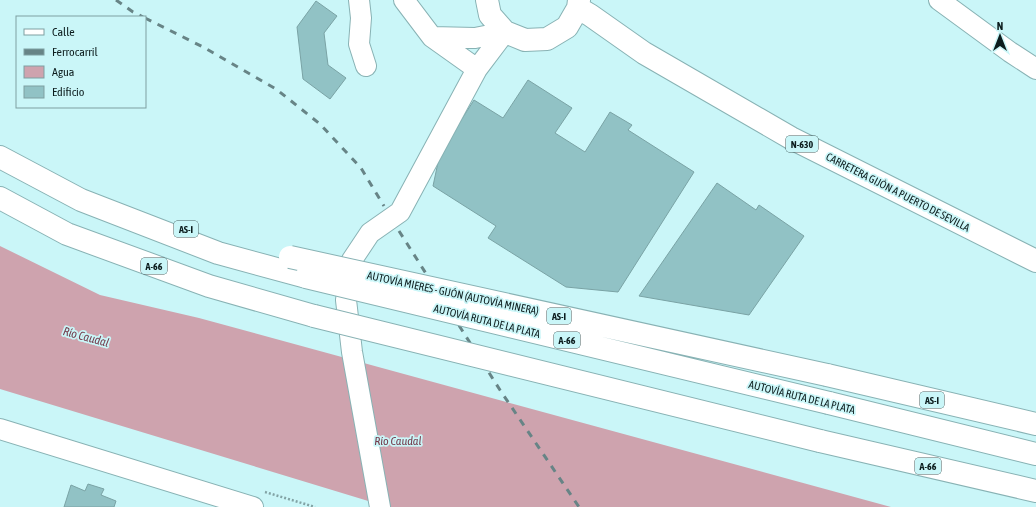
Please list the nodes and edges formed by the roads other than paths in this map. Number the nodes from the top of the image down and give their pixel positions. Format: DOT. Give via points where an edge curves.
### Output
graph roads {
  1 [pos="359,0"];
  2 [pos="404,0"];
  3 [pos="487,0"];
  4 [pos="939,0"];
  5 [pos="579,4"];
  6 [pos="999,29"];
  7 [pos="505,32"];
  8 [pos="432,37"];
  9 [pos="1010,52"];
  10 [pos="366,66"];
  11 [pos="477,69"];
  12 [pos="1036,69"];
  13 [pos="0,156"];
  14 [pos="0,198"];
  15 [pos="81,200"];
  16 [pos="1036,261"];
  17 [pos="1036,424"];
  18 [pos="0,430"];
  19 [pos="1036,454"];
  20 [pos="1036,491"];
  21 [pos="253,507"];
  22 [pos="380,507"];
  1 -- 10 [label="street" via="359,44"];
  2 -- 8 [label="street"];
  3 -- 7 [label="highway" via="490,15"];
  4 -- 9 [label="street"];
  5 -- 7 [label="highway" via="566,27 547,39 525,40"];
  5 -- 16 [label="highway, CARRETERA GIJÓN A PUERTO DE SEVILLA / N-630" via="590,15 644,53 791,138"];
  6 -- 9 [label="street"];
  7 -- 8 [label="street" via="475,38"];
  7 -- 11 [label="street"];
  8 -- 11 [label="street"];
  9 -- 12 [label="street"];
  11 -- 22 [label="street" via="400,212 370,233 352,260 346,300 352,352"];
  13 -- 15 [label="highway, AUTOVÍA RUTA DE LA PLATA / A-66"];
  14 -- 20 [label="highway, A-66, bridge" via="75,237 209,286 314,316 820,441"];
  15 -- 17 [label="highway, AUTOVÍA MIERES - GIJÓN (AUTOVÍA MINERA) / AS-I, bridge" via="290,257 828,375"];
  15 -- 19 [label="highway, AUTOVÍA RUTA DE LA PLATA / A-66, bridge" via="218,253 306,277"];
  18 -- 21 [label="street"];
}
